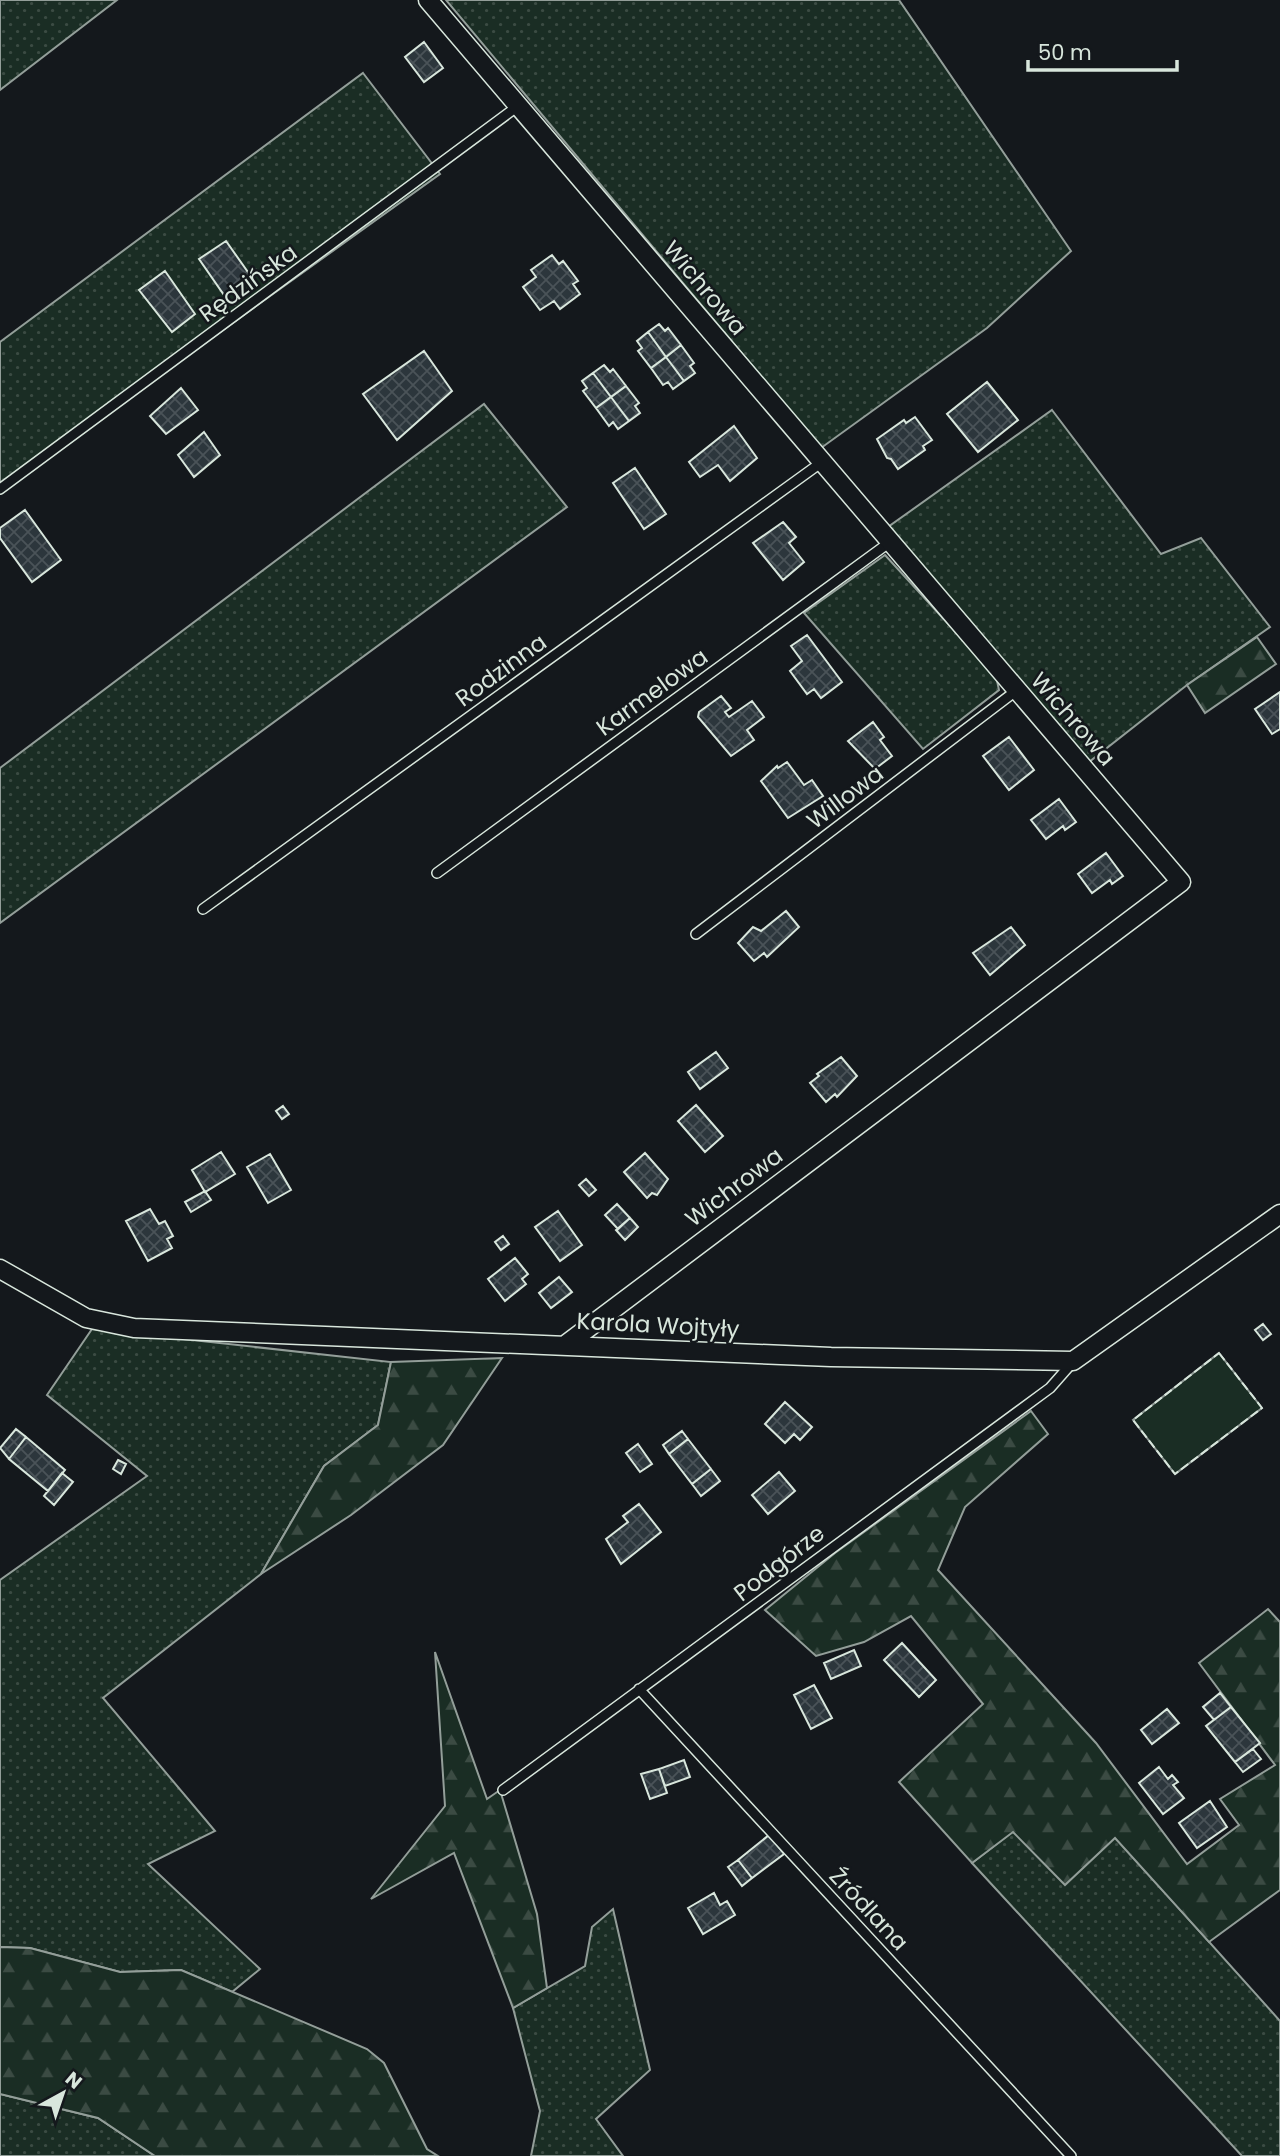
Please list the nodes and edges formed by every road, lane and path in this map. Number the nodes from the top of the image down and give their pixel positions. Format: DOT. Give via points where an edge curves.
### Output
graph roads {
  1 [pos="428,0"];
  2 [pos="518,106"];
  3 [pos="822,462"];
  4 [pos="0,489"];
  5 [pos="890,542"];
  6 [pos="1017,691"];
  7 [pos="437,873"];
  8 [pos="203,909"];
  9 [pos="696,934"];
  10 [pos="1280,1214"];
  11 [pos="0,1269"];
  12 [pos="564,1346"];
  13 [pos="1073,1361"];
  14 [pos="639,1689"];
  15 [pos="503,1790"];
  16 [pos="1071,2156"];
  1 -- 2 [label="street, Wichrowa"];
  2 -- 3 [label="street, Wichrowa"];
  2 -- 4 [label="lane, Rędzińska"];
  3 -- 5 [label="street, Wichrowa"];
  3 -- 8 [label="lane, Rodzinna"];
  5 -- 6 [label="street, Wichrowa"];
  5 -- 7 [label="lane, Karmelowa"];
  6 -- 9 [label="lane, Willowa"];
  6 -- 12 [label="street, Wichrowa" via="1181,882"];
  10 -- 13 [label="street"];
  11 -- 12 [label="street, Karola Wojtyły" via="86,1318 134,1328"];
  12 -- 13 [label="street, Karola Wojtyły"];
  13 -- 14 [label="lane, Podgórze" via="1050,1388"];
  14 -- 15 [label="lane, Podgórze"];
  14 -- 16 [label="lane, Źródlana"];
}
